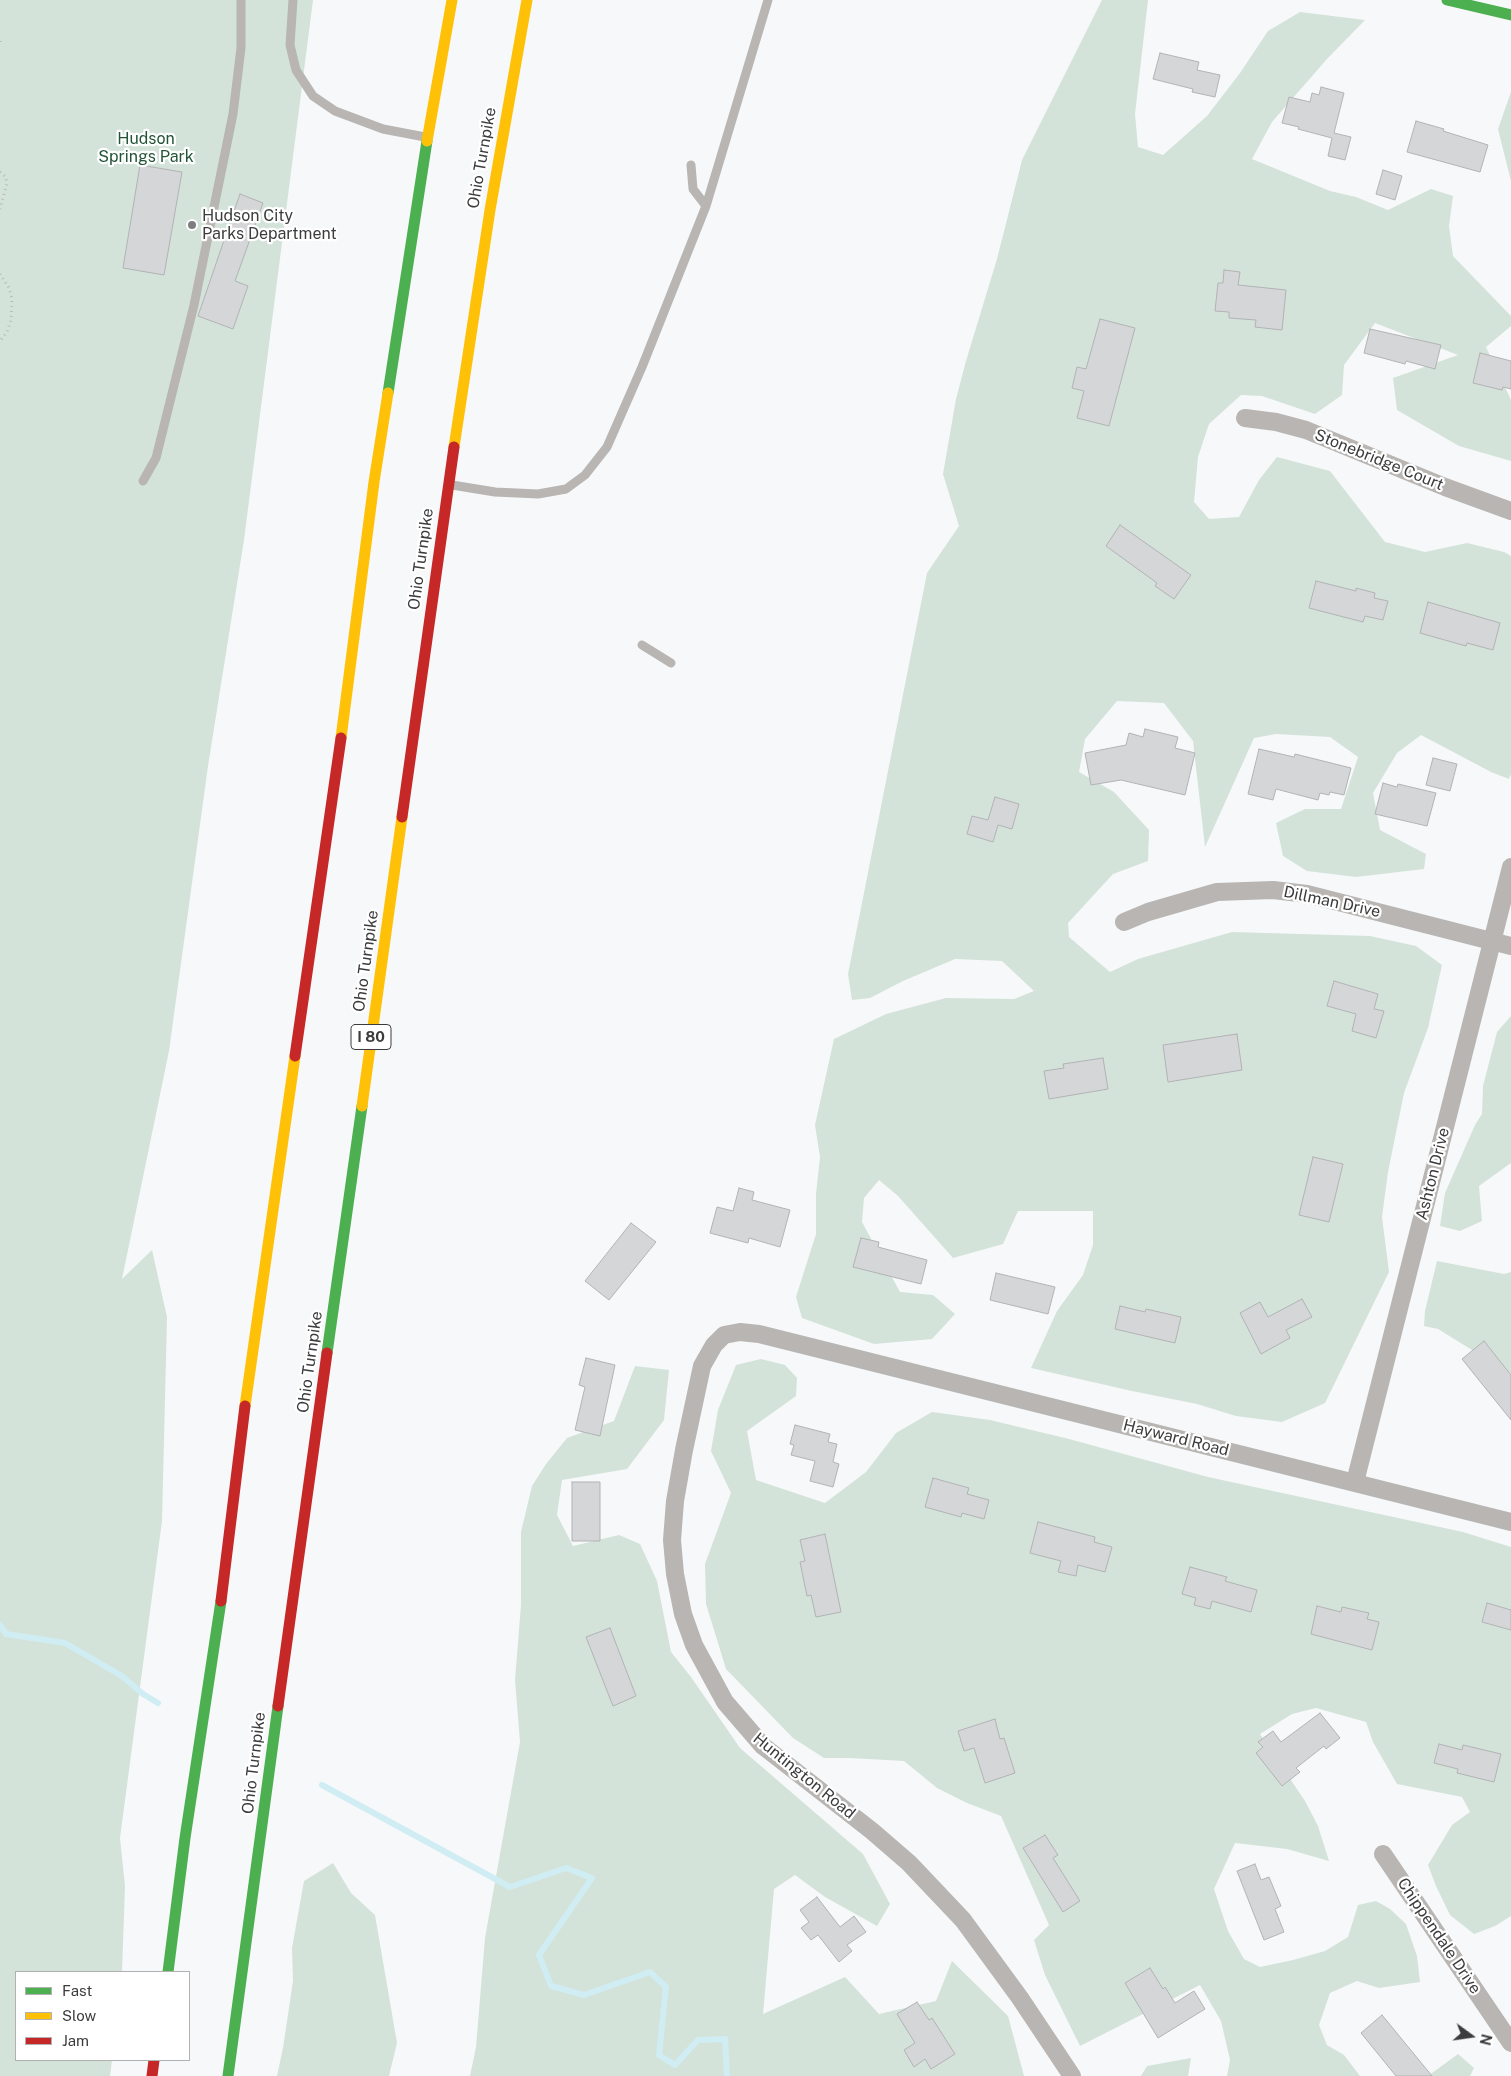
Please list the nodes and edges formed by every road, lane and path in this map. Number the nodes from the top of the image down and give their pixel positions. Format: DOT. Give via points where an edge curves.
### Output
graph roads {
  1 [pos="241,0"];
  2 [pos="293,0"];
  3 [pos="452,0"];
  4 [pos="527,0"];
  5 [pos="768,0"];
  6 [pos="1447,0"];
  7 [pos="1511,15"];
  8 [pos="428,137"];
  9 [pos="691,166"];
  10 [pos="0,172"];
  11 [pos="706,206"];
  12 [pos="0,209"];
  13 [pos="0,274"];
  14 [pos="0,341"];
  15 [pos="1245,418"];
  16 [pos="143,481"];
  17 [pos="448,484"];
  18 [pos="1511,511"];
  19 [pos="642,645"];
  20 [pos="671,663"];
  21 [pos="1511,867"];
  22 [pos="1124,922"];
  23 [pos="1493,942"];
  24 [pos="1511,946"];
  25 [pos="840,1354"];
  26 [pos="1355,1482"];
  27 [pos="1511,1522"];
  28 [pos="1383,1854"];
  29 [pos="168,1971"];
  30 [pos="1511,2043"];
  31 [pos="154,2061"];
  32 [pos="152,2076"];
  33 [pos="228,2076"];
  34 [pos="1072,2076"];
  1 -- 16 [label="lane" via="241,48 233,114 196,299 156,458"];
  2 -- 8 [label="lane" via="290,45 296,70 313,96 335,112 383,129"];
  3 -- 8 [label="main road"];
  4 -- 17 [label="main road, Ohio Turnpike / I 80" via="490,210"];
  5 -- 11 [label="lane"];
  6 -- 7 [label="main road"];
  8 -- 29 [label="main road" via="374,482"];
  9 -- 11 [label="lane" via="693,189"];
  10 -- 12 [label="path" via="7,184"];
  11 -- 17 [label="lane" via="607,447 586,475 566,489 538,494 495,492"];
  13 -- 14 [label="path" via="9,288 12,310 7,332"];
  15 -- 18 [label="street, Stonebridge Court" via="1306,430"];
  17 -- 33 [label="main road, Ohio Turnpike / I 80"];
  19 -- 20 [label="lane"];
  21 -- 23 [label="street, Ashton Drive"];
  22 -- 23 [label="street, Dillman Drive" via="1218,892 1273,890 1307,894"];
  23 -- 24 [label="street, Dillman Drive"];
  23 -- 26 [label="street, Ashton Drive"];
  25 -- 26 [label="street, Hayward Road"];
  25 -- 34 [label="street, Huntington Road" via="740,1332 724,1334 714,1345 702,1366 674,1502 674,1574 683,1614 694,1645 738,1719 763,1746 909,1863 956,1912 1020,1998"];
  26 -- 27 [label="street, Hayward Road"];
  28 -- 30 [label="street, Chippendale Drive"];
  31 -- 32 [label="main road"];
}
